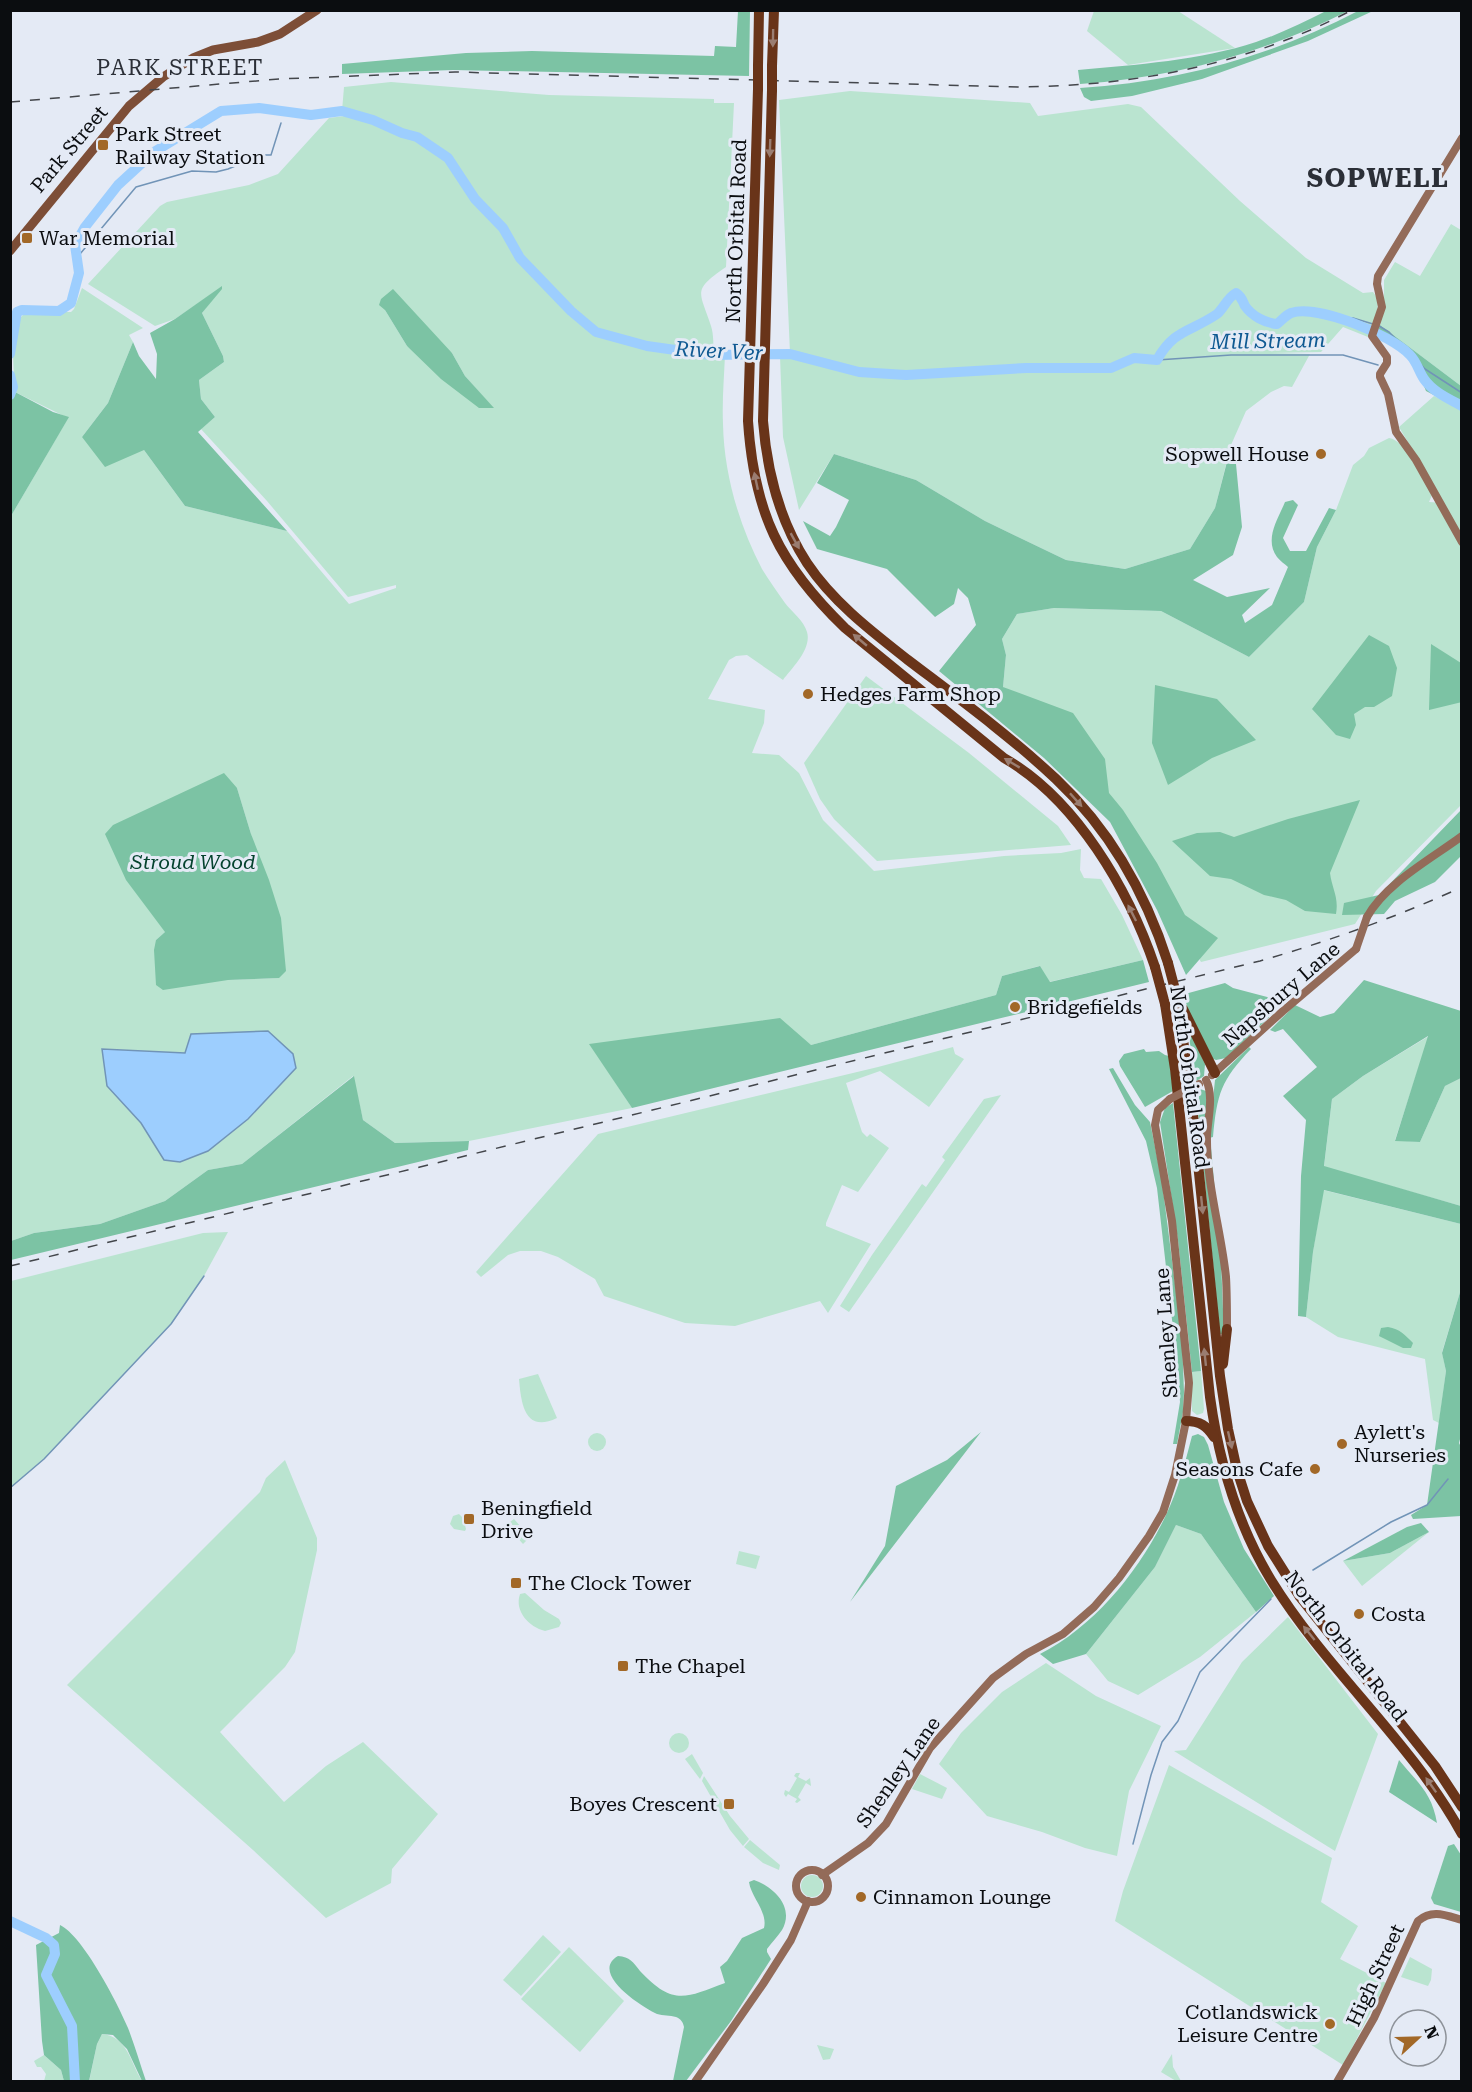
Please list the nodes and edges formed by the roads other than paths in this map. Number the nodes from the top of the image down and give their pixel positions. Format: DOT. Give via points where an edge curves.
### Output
graph roads {
  1 [pos="317,10"];
  2 [pos="759,10"];
  3 [pos="774,10"];
  4 [pos="1461,138"];
  5 [pos="10,251"];
  6 [pos="1461,542"];
  7 [pos="1461,836"];
  8 [pos="1178,1001"];
  9 [pos="1207,1079"];
  10 [pos="1227,1329"];
  11 [pos="1220,1376"];
  12 [pos="1210,1397"];
  13 [pos="1192,1421"];
  14 [pos="1216,1440"];
  15 [pos="1461,1807"];
  16 [pos="1461,1834"];
  17 [pos="822,1875"];
  18 [pos="808,1902"];
  19 [pos="1461,1920"];
  20 [pos="695,2082"];
  21 [pos="1337,2082"];
  1 -- 5 [label="main road, Park Street" via="270,39 213,50 163,77 129,106"];
  12 -- 2 [label="highway, North Orbital Road, one-way, bridge" via="1165,1004 1144,938 1112,872 1065,810 1020,767 1004,758 822,606 789,564 766,516 756,484 748,421"];
  3 -- 8 [label="highway, North Orbital Road, one-way, bridge" via="763,422 770,476 784,519 807,563 856,618 1033,758 1088,813 1125,866 1149,910"];
  4 -- 6 [label="street" via="1377,276 1382,307 1373,339 1388,360 1380,377 1396,432 1419,465"];
  7 -- 9 [label="street, Napsbury Lane, bridge" via="1384,895 1367,917 1356,949"];
  8 -- 9 [label="highway"];
  8 -- 11 [label="highway, North Orbital Road, one-way"];
  9 -- 10 [label="street" via="1208,1158 1226,1276"];
  9 -- 13 [label="street, Shenley Lane, bridge" via="1170,1099 1158,1110 1155,1125 1170,1205"];
  10 -- 11 [label="highway"];
  11 -- 15 [label="highway, North Orbital Road, one-way" via="1237,1470 1268,1546 1300,1597 1435,1766"];
  12 -- 13 [label="highway" via="1206,1415"];
  12 -- 14 [label="highway, North Orbital Road"];
  13 -- 14 [label="highway" via="1209,1429"];
  13 -- 17 [label="street, Shenley Lane" via="1163,1512 1119,1578 1072,1628 993,1678 930,1748 886,1824 868,1843"];
  16 -- 14 [label="highway, North Orbital Road, one-way" via="1426,1779 1272,1581 1241,1521"];
  17 -- 18 [label="street" via="827,1883 825,1896"];
  17 -- 18 [label="street" via="810,1871 799,1878 798,1892"];
  18 -- 20 [label="street" via="774,1968"];
  19 -- 21 [label="street, High Street" via="1437,1913 1418,1921 1374,2018"];
}
